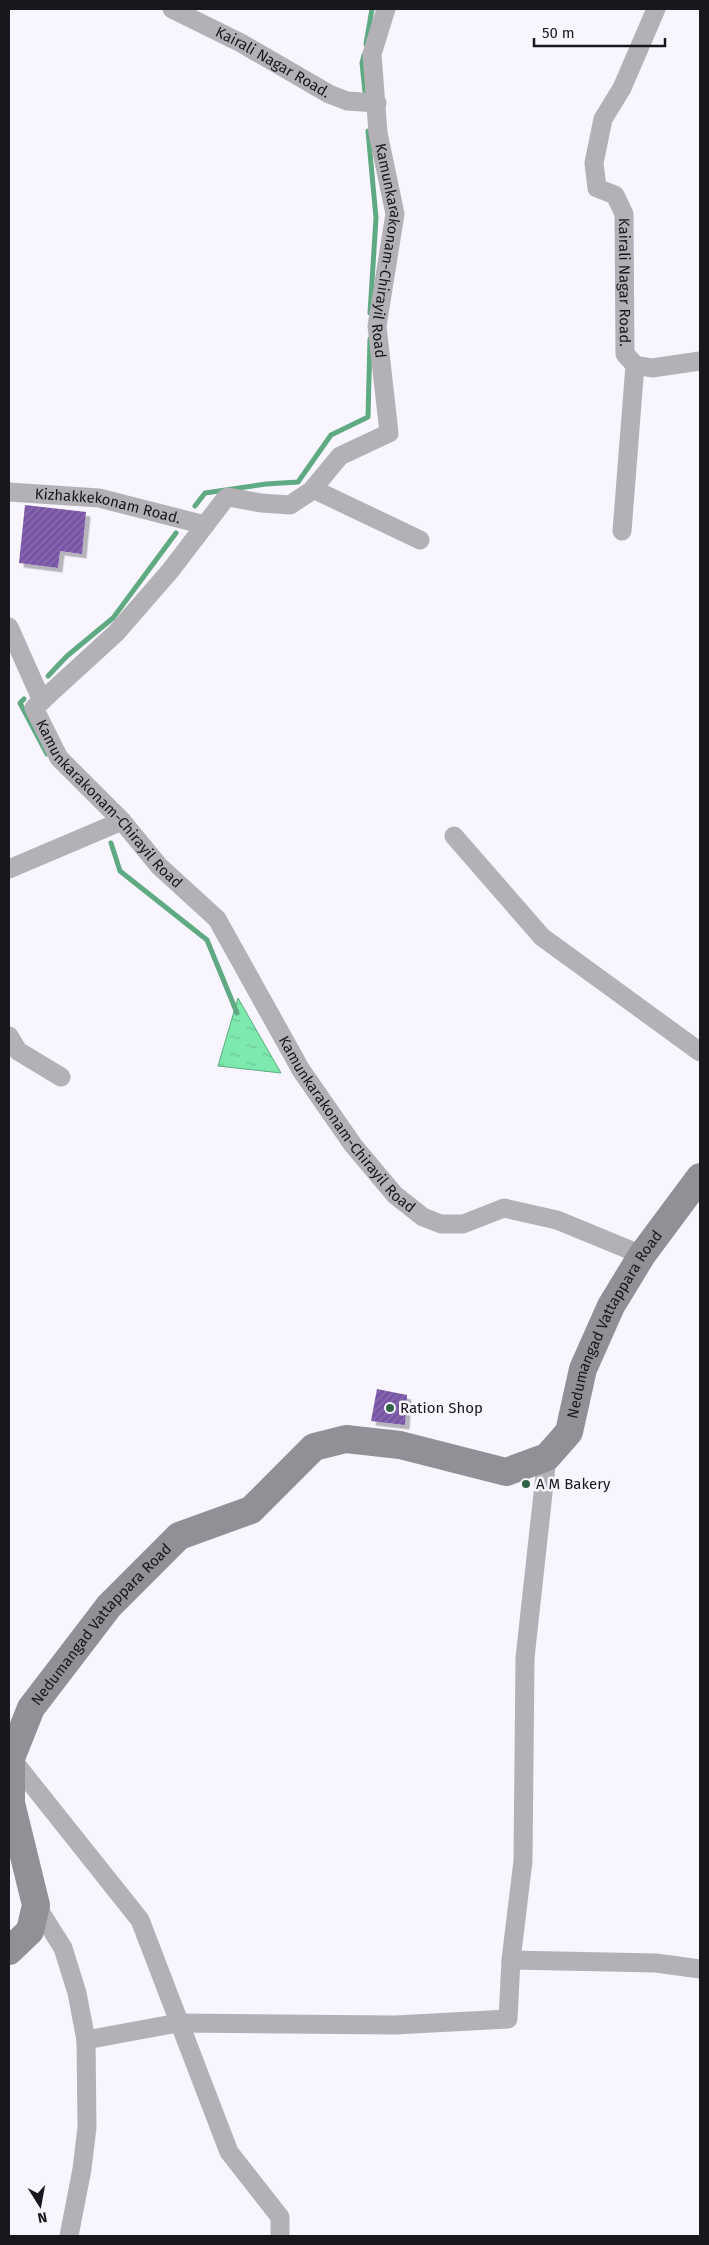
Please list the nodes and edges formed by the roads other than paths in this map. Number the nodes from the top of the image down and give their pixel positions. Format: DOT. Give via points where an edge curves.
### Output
graph roads {
  1 [pos="172,9"];
  2 [pos="386,9"];
  3 [pos="656,9"];
  4 [pos="377,103"];
  5 [pos="700,361"];
  6 [pos="635,366"];
  7 [pos="313,489"];
  8 [pos="9,492"];
  9 [pos="205,525"];
  10 [pos="622,531"];
  11 [pos="420,540"];
  12 [pos="9,627"];
  13 [pos="42,701"];
  14 [pos="122,821"];
  15 [pos="454,836"];
  16 [pos="9,869"];
  17 [pos="9,1036"];
  18 [pos="700,1052"];
  19 [pos="61,1077"];
  20 [pos="700,1177"];
  21 [pos="642,1255"];
  22 [pos="547,1457"];
  23 [pos="11,1758"];
  24 [pos="36,1905"];
  25 [pos="9,1951"];
  26 [pos="511,1960"];
  27 [pos="700,1969"];
  28 [pos="178,2023"];
  29 [pos="86,2040"];
  30 [pos="69,2236"];
  31 [pos="280,2236"];
  1 -- 4 [label="street, Kairali Nagar Road." via="241,43 329,94 347,101"];
  2 -- 4 [label="street, Kamunkarakonam-Chirayil Road" via="372,54"];
  3 -- 6 [label="street, Kairali Nagar Road." via="622,88 603,120 594,163 597,188 615,195 624,214 625,354"];
  4 -- 7 [label="street, Kamunkarakonam-Chirayil Road" via="378,133 395,214 377,326 388,433 340,456"];
  5 -- 6 [label="street, Kairali Nagar Road." via="652,368"];
  6 -- 10 [label="street"];
  7 -- 9 [label="street, Kamunkarakonam-Chirayil Road" via="290,505 228,497"];
  7 -- 11 [label="street"];
  8 -- 9 [label="street, Kizhakkekonam Road." via="99,498"];
  9 -- 13 [label="street, Kamunkarakonam-Chirayil Road" via="116,633"];
  12 -- 13 [label="street"];
  13 -- 14 [label="street, Kamunkarakonam-Chirayil Road" via="34,708 59,758"];
  14 -- 16 [label="street"];
  14 -- 21 [label="street, Kamunkarakonam-Chirayil Road" via="159,866 217,919 301,1070 394,1195 423,1217 441,1224 463,1224 504,1208 557,1220"];
  15 -- 18 [label="street" via="542,937"];
  17 -- 19 [label="street" via="18,1051"];
  20 -- 21 [label="main road, Nedumangad Vattappara Road"];
  21 -- 22 [label="main road, Nedumangad Vattappara Road" via="611,1306 583,1369 569,1432"];
  22 -- 23 [label="main road, Nedumangad Vattappara Road" via="506,1472 400,1445 346,1438 314,1447 251,1510 179,1536 109,1606 31,1708"];
  22 -- 26 [label="street" via="525,1658 523,1861"];
  23 -- 24 [label="main road, Nedumangad Vattappara Road" via="11,1803"];
  23 -- 28 [label="street" via="140,1920"];
  24 -- 25 [label="main road, Nedumangad Vattappara Road" via="30,1931"];
  24 -- 29 [label="street" via="63,1948 77,1993"];
  26 -- 27 [label="street" via="656,1963"];
  26 -- 28 [label="street" via="508,2019 394,2025"];
  28 -- 29 [label="street"];
  28 -- 31 [label="street" via="229,2152 280,2217"];
  29 -- 30 [label="street" via="87,2127"];
}
